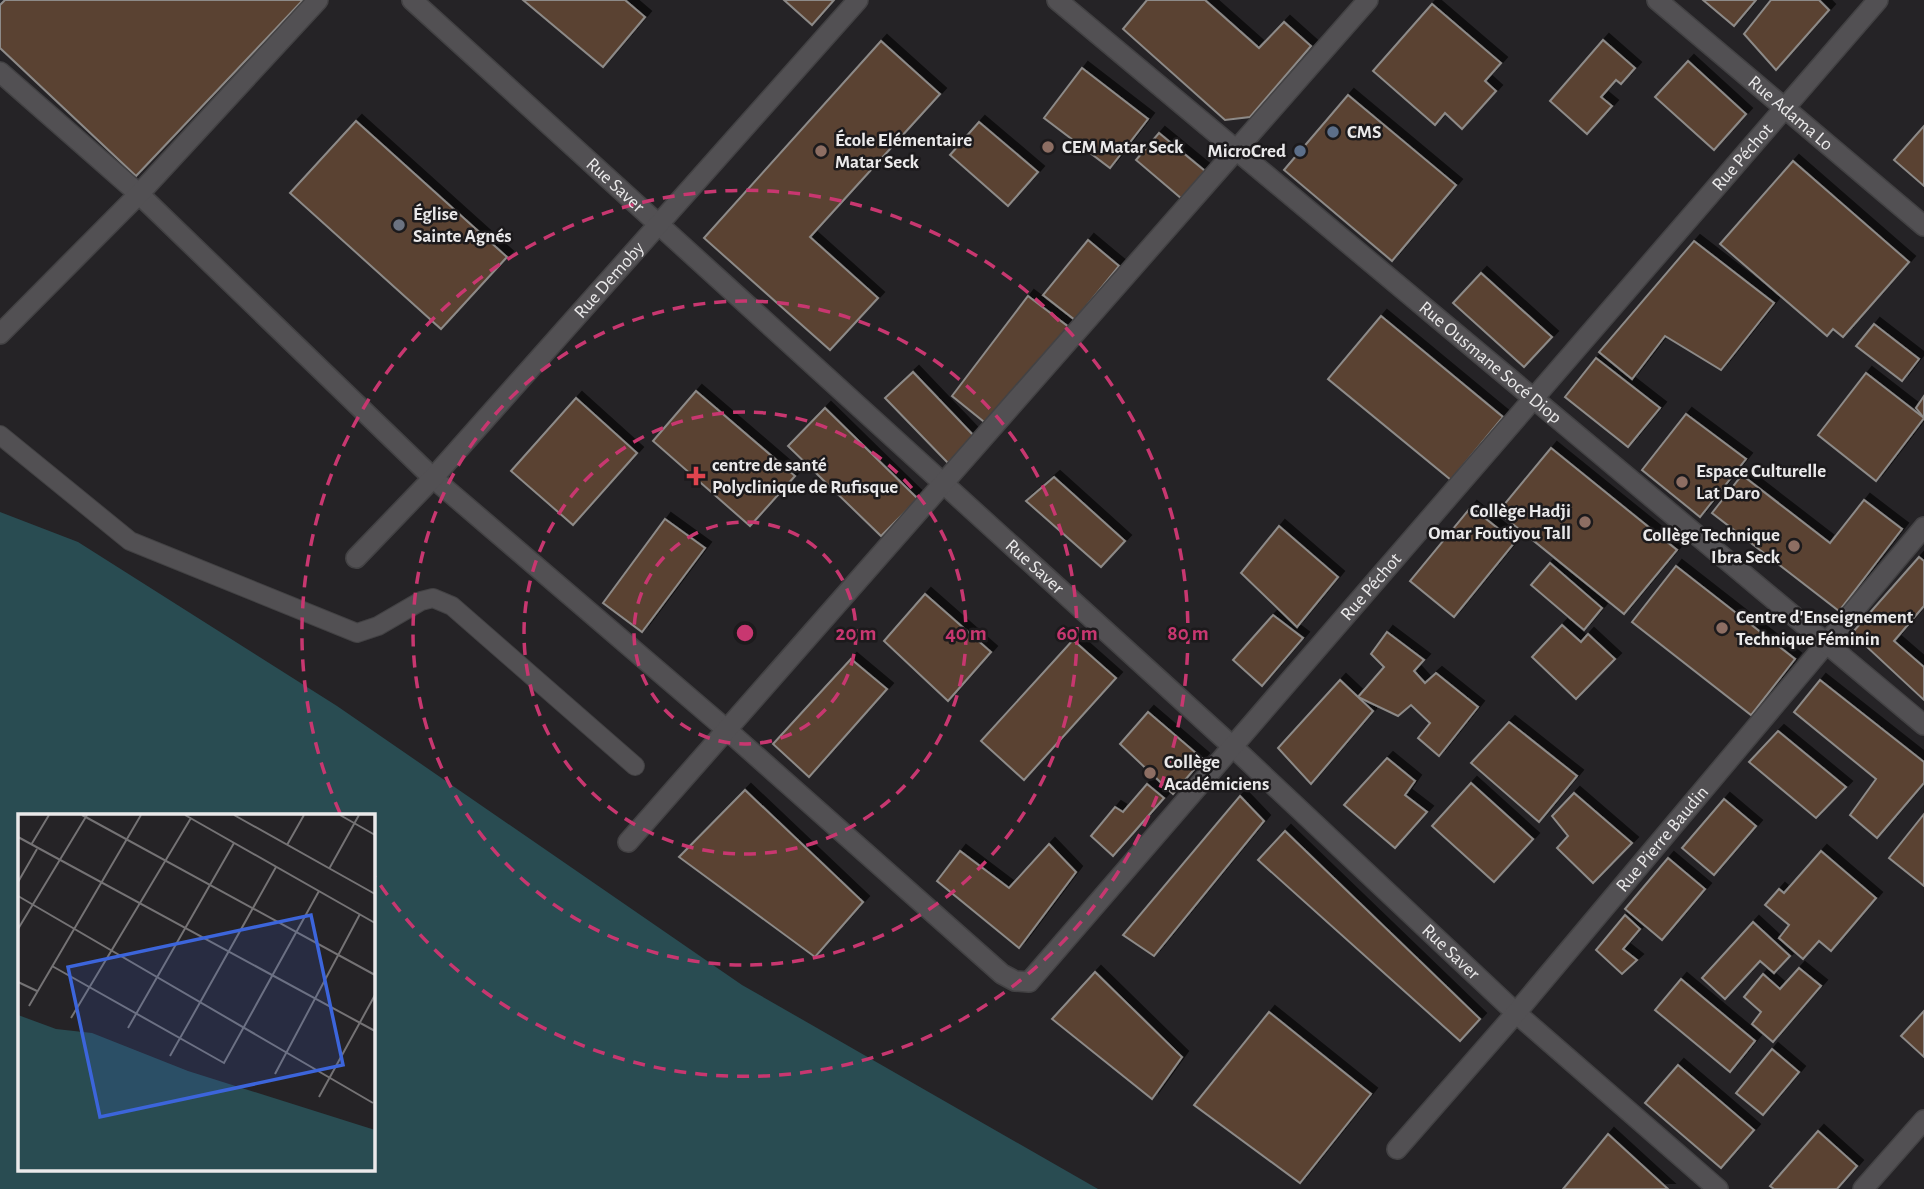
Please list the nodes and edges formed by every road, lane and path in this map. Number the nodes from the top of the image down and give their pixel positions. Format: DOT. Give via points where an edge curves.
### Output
graph roads {
  1 [pos="318,0"];
  2 [pos="412,0"];
  3 [pos="858,0"];
  4 [pos="1057,0"];
  5 [pos="1368,0"];
  6 [pos="1657,0"];
  7 [pos="1878,0"];
  8 [pos="0,72"];
  9 [pos="1785,108"];
  10 [pos="1236,151"];
  11 [pos="139,194"];
  12 [pos="659,224"];
  13 [pos="1924,226"];
  14 [pos="0,334"];
  15 [pos="1535,398"];
  16 [pos="0,435"];
  17 [pos="433,478"];
  18 [pos="943,483"];
  19 [pos="1924,527"];
  20 [pos="356,558"];
  21 [pos="1828,643"];
  22 [pos="1924,725"];
  23 [pos="727,730"];
  24 [pos="1232,746"];
  25 [pos="635,766"];
  26 [pos="628,842"];
  27 [pos="1516,1013"];
  28 [pos="1924,1120"];
  29 [pos="1396,1149"];
  30 [pos="1718,1189"];
  31 [pos="1863,1189"];
  1 -- 11 [label="street"];
  2 -- 12 [label="street, Rue Saver"];
  3 -- 12 [label="street, Rue Demoby"];
  4 -- 10 [label="street, Rue Ousmane Socé Diop"];
  5 -- 10 [label="street"];
  6 -- 9 [label="street, Rue Adama Lo"];
  7 -- 9 [label="street, Rue Péchot"];
  8 -- 11 [label="street"];
  9 -- 13 [label="street, Rue Adama Lo"];
  9 -- 15 [label="street, Rue Péchot"];
  10 -- 15 [label="street, Rue Ousmane Socé Diop"];
  10 -- 18 [label="street"];
  11 -- 14 [label="street"];
  11 -- 17 [label="street"];
  12 -- 17 [label="street, Rue Demoby"];
  12 -- 18 [label="street, Rue Saver"];
  15 -- 21 [label="street, Rue Ousmane Socé Diop"];
  15 -- 24 [label="street, Rue Péchot"];
  16 -- 25 [label="lane" via="131,541 357,633 421,601 433,598 452,606"];
  17 -- 20 [label="street, Rue Demoby"];
  17 -- 23 [label="street"];
  18 -- 23 [label="street"];
  18 -- 24 [label="street, Rue Saver"];
  19 -- 21 [label="street, Rue Pierre Baudin"];
  21 -- 22 [label="street, Rue Ousmane Socé Diop"];
  21 -- 27 [label="street, Rue Pierre Baudin"];
  23 -- 24 [label="street, Rue Péchot" via="1003,974 1029,982"];
  23 -- 26 [label="street"];
  24 -- 27 [label="street, Rue Saver"];
  27 -- 29 [label="street, Rue Pierre Baudin"];
  27 -- 30 [label="street, Rue Saver"];
  28 -- 31 [label="street"];
}
